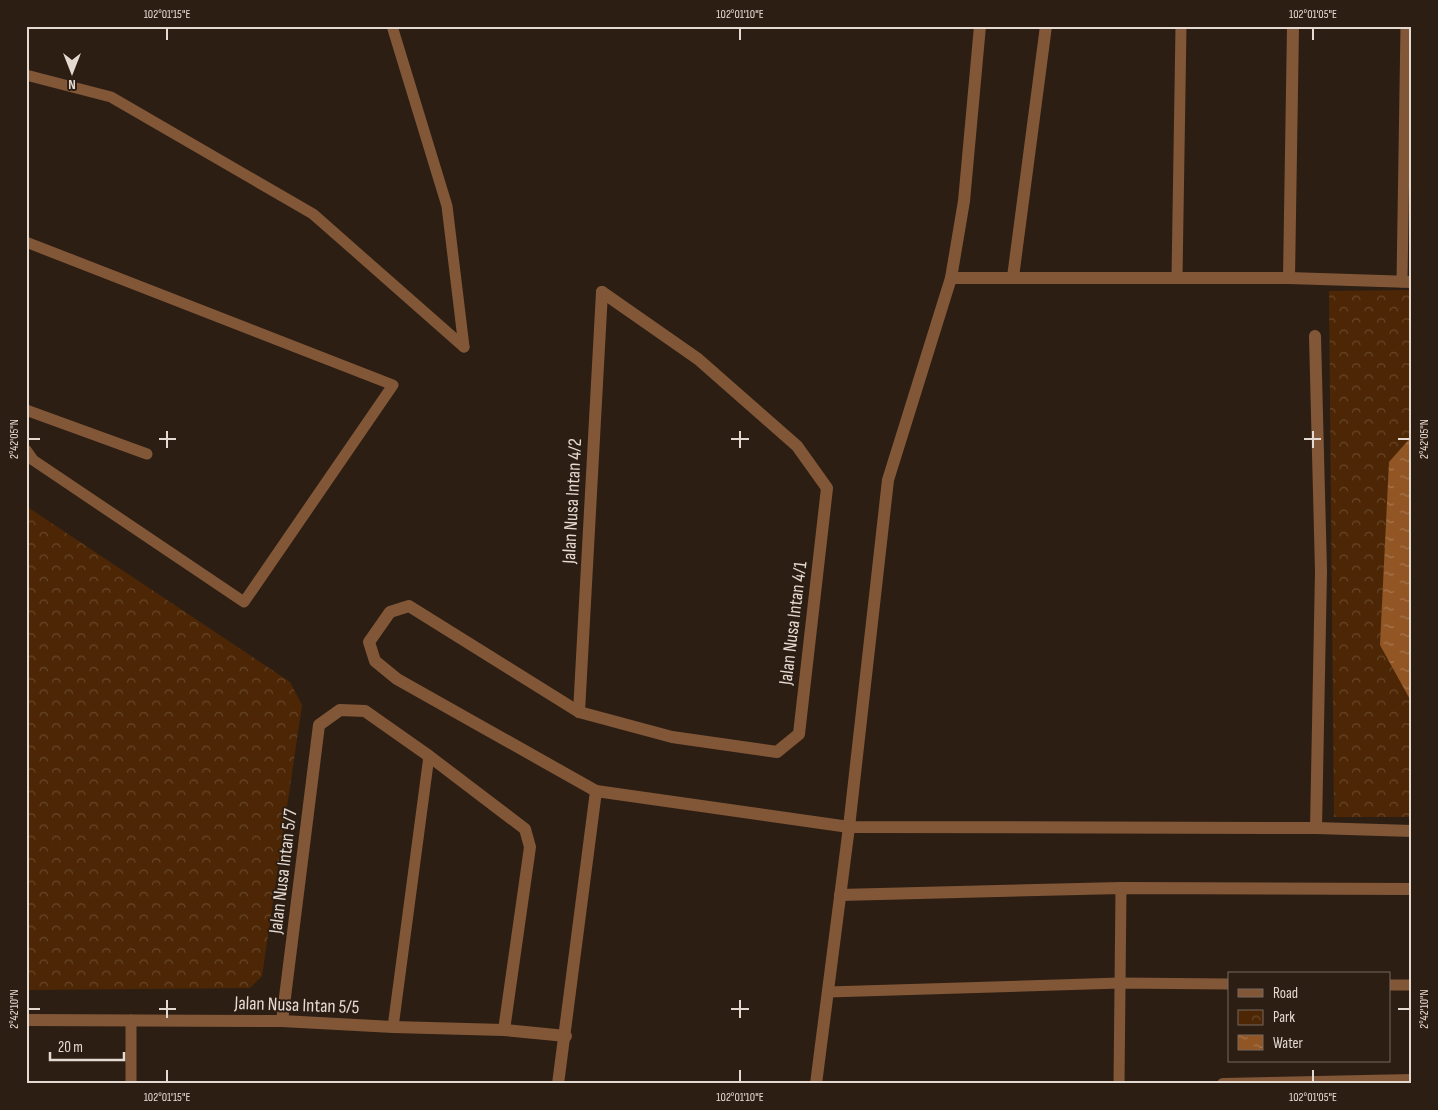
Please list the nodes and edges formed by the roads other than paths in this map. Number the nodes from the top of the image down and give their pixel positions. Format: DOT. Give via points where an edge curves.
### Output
graph roads {
  1 [pos="392,26"];
  2 [pos="980,26"];
  3 [pos="1046,26"];
  4 [pos="1181,26"];
  5 [pos="1292,26"];
  6 [pos="1406,26"];
  7 [pos="26,75"];
  8 [pos="26,242"];
  9 [pos="1013,277"];
  10 [pos="951,278"];
  11 [pos="1177,278"];
  12 [pos="1289,278"];
  13 [pos="1407,282"];
  14 [pos="602,292"];
  15 [pos="1315,336"];
  16 [pos="26,410"];
  17 [pos="26,450"];
  18 [pos="146,454"];
  19 [pos="578,712"];
  20 [pos="429,756"];
  21 [pos="596,791"];
  22 [pos="849,827"];
  23 [pos="1316,828"];
  24 [pos="1412,830"];
  25 [pos="1122,888"];
  26 [pos="1412,889"];
  27 [pos="840,895"];
  28 [pos="1120,984"];
  29 [pos="1228,984"];
  30 [pos="1390,985"];
  31 [pos="1412,985"];
  32 [pos="828,992"];
  33 [pos="26,1020"];
  34 [pos="131,1020"];
  35 [pos="282,1021"];
  36 [pos="393,1027"];
  37 [pos="504,1030"];
  38 [pos="566,1036"];
  39 [pos="1412,1080"];
  40 [pos="131,1084"];
  41 [pos="558,1084"];
  42 [pos="816,1084"];
  43 [pos="1119,1084"];
  44 [pos="1224,1084"];
  1 -- 7 [label="lane" via="447,206 464,347 314,214 112,97"];
  2 -- 10 [label="street" via="964,201"];
  3 -- 9 [label="street"];
  4 -- 11 [label="lane"];
  5 -- 12 [label="street"];
  6 -- 13 [label="lane"];
  8 -- 17 [label="lane" via="393,385 244,602 33,460"];
  9 -- 10 [label="street"];
  9 -- 11 [label="street"];
  10 -- 22 [label="street" via="888,480"];
  11 -- 12 [label="street"];
  12 -- 13 [label="street"];
  14 -- 19 [label="street, Jalan Nusa Intan 4/2"];
  14 -- 19 [label="street, Jalan Nusa Intan 4/1" via="705,365 798,446 827,488 799,734 777,752 672,737"];
  15 -- 23 [label="street" via="1321,571"];
  16 -- 18 [label="lane"];
  19 -- 21 [label="street" via="409,606 390,612 369,642 375,661 397,679"];
  20 -- 35 [label="street, Jalan Nusa Intan 5/7" via="365,711 340,710 319,725"];
  20 -- 36 [label="lane"];
  20 -- 37 [label="street" via="525,829 530,846"];
  21 -- 22 [label="street"];
  21 -- 38 [label="street"];
  22 -- 23 [label="street"];
  22 -- 27 [label="street"];
  23 -- 24 [label="street"];
  25 -- 26 [label="street"];
  25 -- 27 [label="street"];
  25 -- 28 [label="lane"];
  27 -- 32 [label="street"];
  28 -- 29 [label="lane"];
  28 -- 32 [label="lane"];
  28 -- 43 [label="lane"];
  30 -- 31 [label="lane"];
  32 -- 42 [label="street"];
  33 -- 34 [label="street, Jalan Nusa Intan 5/5"];
  34 -- 35 [label="street, Jalan Nusa Intan 5/5"];
  34 -- 40 [label="lane"];
  35 -- 36 [label="street, Jalan Nusa Intan 5/5"];
  36 -- 37 [label="street, Jalan Nusa Intan 5/5"];
  37 -- 38 [label="street, Jalan Nusa Intan 5/5"];
  38 -- 41 [label="street"];
  39 -- 44 [label="street"];
}
